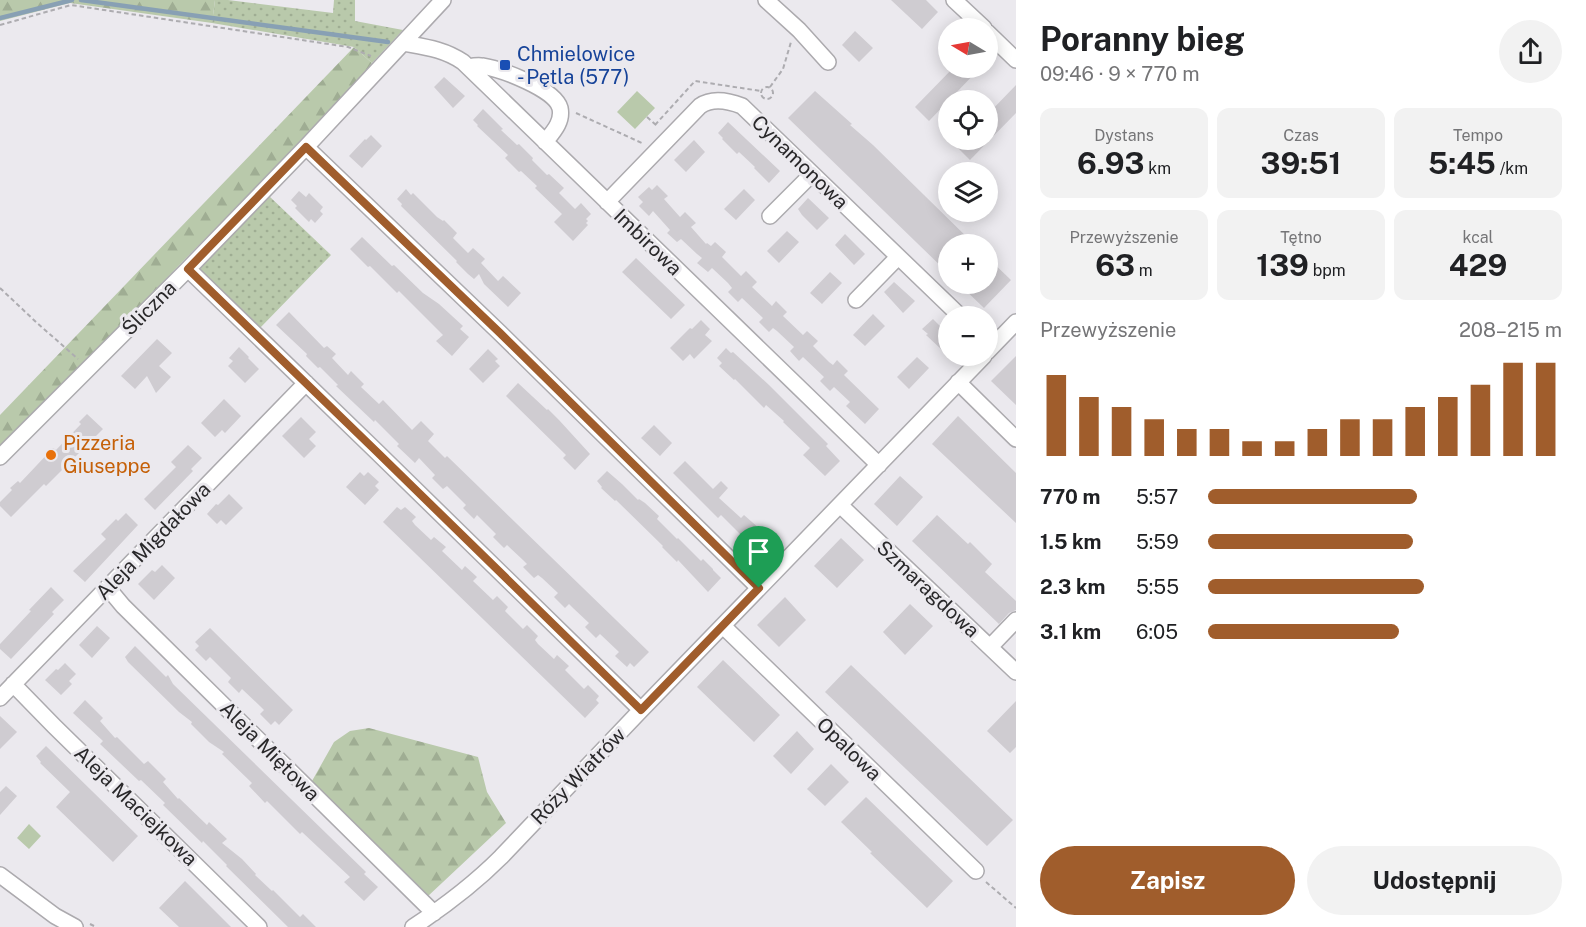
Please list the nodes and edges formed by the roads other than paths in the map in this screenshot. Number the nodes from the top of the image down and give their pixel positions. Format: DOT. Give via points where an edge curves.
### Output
graph roads {
  1 [pos="443,0"];
  2 [pos="766,0"];
  3 [pos="954,0"];
  4 [pos="973,18"];
  5 [pos="403,42"];
  6 [pos="998,43"];
  7 [pos="1016,60"];
  8 [pos="828,62"];
  9 [pos="468,67"];
  10 [pos="545,142"];
  11 [pos="306,147"];
  12 [pos="812,174"];
  13 [pos="607,202"];
  14 [pos="770,216"];
  15 [pos="898,257"];
  16 [pos="188,269"];
  17 [pos="856,300"];
  18 [pos="949,306"];
  19 [pos="1016,322"];
  20 [pos="998,339"];
  21 [pos="972,366"];
  22 [pos="958,382"];
  23 [pos="306,383"];
  24 [pos="1016,439"];
  25 [pos="0,457"];
  26 [pos="879,465"];
  27 [pos="840,505"];
  28 [pos="108,588"];
  29 [pos="759,588"];
  30 [pos="1016,620"];
  31 [pos="723,626"];
  32 [pos="990,647"];
  33 [pos="1016,672"];
  34 [pos="13,684"];
  35 [pos="0,698"];
  36 [pos="641,710"];
  37 [pos="976,872"];
  38 [pos="0,875"];
  39 [pos="434,914"];
  40 [pos="75,927"];
  41 [pos="259,927"];
  42 [pos="413,927"];
  1 -- 5 [label="street, Śliczna"];
  2 -- 8 [label="street"];
  3 -- 4 [label="street"];
  5 -- 9 [label="street, Imbirowa" via="451,54"];
  5 -- 11 [label="street, Śliczna"];
  6 -- 7 [label="street"];
  9 -- 10 [label="street, Imbirowa"];
  9 -- 10 [label="street" via="481,65 528,81 550,96 560,106 560,119"];
  10 -- 13 [label="street, Imbirowa"];
  11 -- 16 [label="street, Śliczna"];
  11 -- 29 [label="street"];
  12 -- 13 [label="street, Cynamonowa" via="742,106 707,101"];
  12 -- 14 [label="street"];
  12 -- 15 [label="street, Cynamonowa"];
  13 -- 26 [label="street, Imbirowa"];
  15 -- 17 [label="street"];
  15 -- 18 [label="street, Cynamonowa"];
  16 -- 23 [label="street"];
  16 -- 25 [label="street, Śliczna"];
  19 -- 20 [label="street, Róży Wiatrów"];
  21 -- 22 [label="street, Róży Wiatrów"];
  22 -- 24 [label="street"];
  22 -- 26 [label="street, Róży Wiatrów"];
  23 -- 28 [label="street, Aleja Migdałowa"];
  23 -- 36 [label="street"];
  26 -- 27 [label="street, Róży Wiatrów"];
  27 -- 29 [label="street, Róży Wiatrów"];
  27 -- 32 [label="street, Szmaragdowa"];
  28 -- 34 [label="street, Aleja Migdałowa"];
  28 -- 39 [label="street, Aleja Miętowa"];
  29 -- 31 [label="street, Róży Wiatrów"];
  30 -- 32 [label="street"];
  31 -- 36 [label="street, Róży Wiatrów"];
  31 -- 37 [label="street, Opalowa"];
  32 -- 33 [label="street, Szmaragdowa"];
  34 -- 35 [label="street, Aleja Migdałowa"];
  34 -- 41 [label="street, Aleja Maciejkowa"];
  36 -- 39 [label="street, Róży Wiatrów" via="494,865"];
  38 -- 40 [label="street"];
  39 -- 42 [label="street, Róży Wiatrów"];
}
